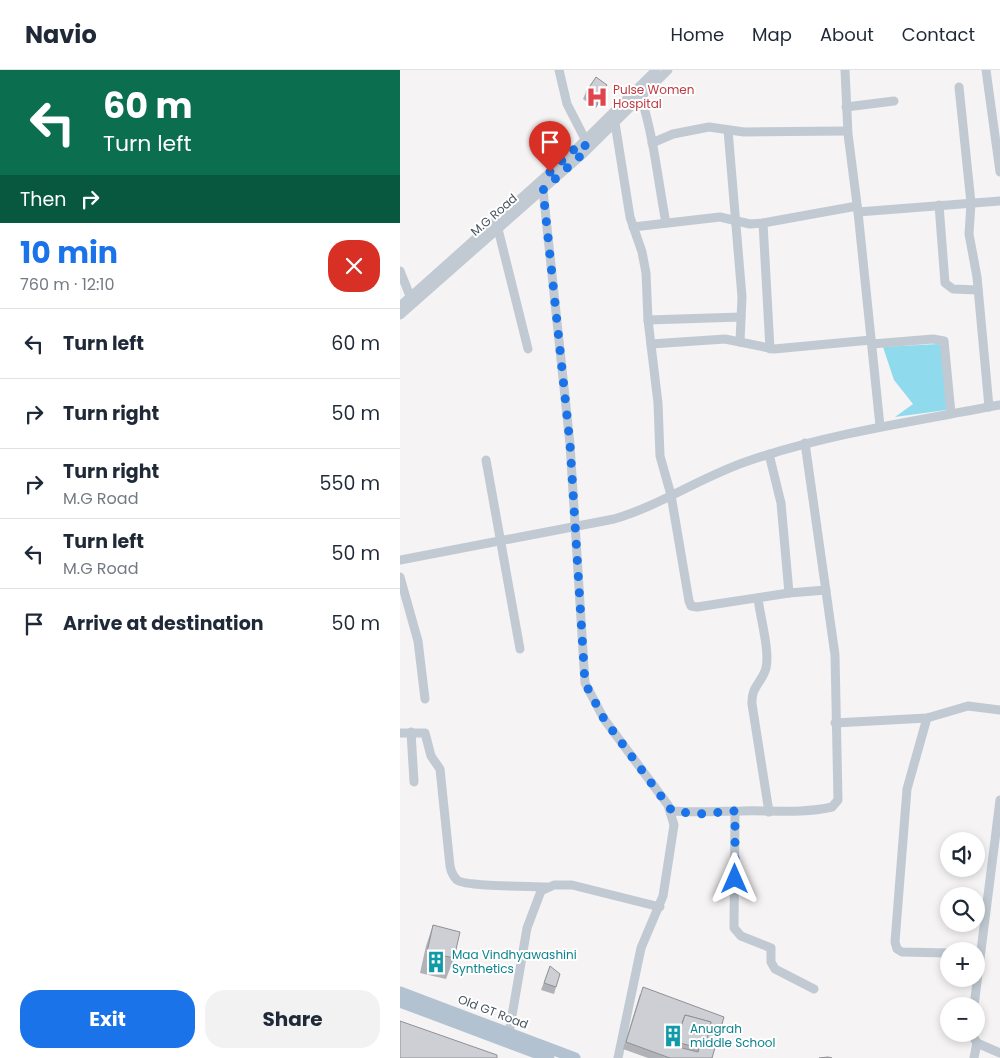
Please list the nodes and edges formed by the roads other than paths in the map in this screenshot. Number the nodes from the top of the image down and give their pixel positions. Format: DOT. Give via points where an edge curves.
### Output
graph roads {
  1 [pos="559,70"];
  2 [pos="656,70"];
  3 [pos="668,70"];
  4 [pos="845,70"];
  5 [pos="986,70"];
  6 [pos="959,87"];
  7 [pos="641,97"];
  8 [pos="894,101"];
  9 [pos="846,107"];
  10 [pos="615,123"];
  11 [pos="728,130"];
  12 [pos="847,131"];
  13 [pos="652,143"];
  14 [pos="585,144"];
  15 [pos="1000,172"];
  16 [pos="543,190"];
  17 [pos="1000,201"];
  18 [pos="971,203"];
  19 [pos="938,205"];
  20 [pos="858,209"];
  21 [pos="736,220"];
  22 [pos="666,223"];
  23 [pos="763,223"];
  24 [pos="633,227"];
  25 [pos="498,229"];
  26 [pos="400,271"];
  27 [pos="435,279"];
  28 [pos="978,290"];
  29 [pos="410,296"];
  30 [pos="400,306"];
  31 [pos="400,315"];
  32 [pos="741,317"];
  33 [pos="648,320"];
  34 [pos="740,342"];
  35 [pos="872,342"];
  36 [pos="651,344"];
  37 [pos="528,349"];
  38 [pos="770,349"];
  39 [pos="1000,405"];
  40 [pos="988,407"];
  41 [pos="951,414"];
  42 [pos="880,426"];
  43 [pos="805,444"];
  44 [pos="769,454"];
  45 [pos="486,460"];
  46 [pos="671,495"];
  47 [pos="575,527"];
  48 [pos="502,542"];
  49 [pos="400,560"];
  50 [pos="400,577"];
  51 [pos="826,590"];
  52 [pos="789,593"];
  53 [pos="758,598"];
  54 [pos="520,649"];
  55 [pos="425,699"];
  56 [pos="1000,710"];
  57 [pos="927,718"];
  58 [pos="835,723"];
  59 [pos="400,732"];
  60 [pos="411,732"];
  61 [pos="414,782"];
  62 [pos="1000,800"];
  63 [pos="672,811"];
  64 [pos="735,811"];
  65 [pos="770,812"];
  66 [pos="996,862"];
  67 [pos="547,886"];
  68 [pos="660,907"];
  69 [pos="981,942"];
  70 [pos="940,953"];
  71 [pos="814,989"];
  72 [pos="400,992"];
  73 [pos="400,1002"];
  74 [pos="509,1033"];
  75 [pos="977,1043"];
  76 [pos="1000,1053"];
  77 [pos="549,1058"];
  78 [pos="575,1058"];
  79 [pos="618,1058"];
  80 [pos="974,1058"];
  1 -- 14 [label="street" via="567,104"];
  2 -- 14 [label="street, M.G Road"];
  3 -- 7 [label="street, M.G Road"];
  4 -- 9 [label="street"];
  5 -- 15 [label="street"];
  6 -- 18 [label="street"];
  7 -- 10 [label="street, M.G Road"];
  7 -- 13 [label="street"];
  8 -- 9 [label="street"];
  9 -- 12 [label="street"];
  10 -- 14 [label="street, M.G Road"];
  10 -- 24 [label="street"];
  11 -- 12 [label="street"];
  11 -- 13 [label="street" via="709,127 688,130"];
  11 -- 21 [label="street"];
  12 -- 20 [label="street"];
  13 -- 22 [label="street"];
  14 -- 16 [label="street, M.G Road"];
  14 -- 27 [label="street, M.G Road"];
  16 -- 25 [label="street, M.G Road"];
  16 -- 47 [label="street" via="566,403"];
  17 -- 18 [label="street"];
  18 -- 19 [label="street"];
  18 -- 28 [label="street" via="969,234"];
  19 -- 20 [label="street"];
  19 -- 28 [label="street" via="945,283 953,289"];
  20 -- 23 [label="street"];
  20 -- 35 [label="street"];
  21 -- 22 [label="street" via="720,217"];
  21 -- 23 [label="street"];
  21 -- 32 [label="street"];
  22 -- 24 [label="street"];
  23 -- 38 [label="street"];
  24 -- 33 [label="street" via="646,273"];
  25 -- 27 [label="street, M.G Road"];
  25 -- 37 [label="street"];
  26 -- 29 [label="street"];
  27 -- 29 [label="street, M.G Road"];
  27 -- 31 [label="street, M.G Road"];
  28 -- 40 [label="street"];
  29 -- 30 [label="street, M.G Road"];
  32 -- 33 [label="street"];
  32 -- 34 [label="street"];
  33 -- 36 [label="street"];
  34 -- 36 [label="street" via="725,339"];
  34 -- 38 [label="street"];
  35 -- 38 [label="street"];
  35 -- 41 [label="street" via="944,341"];
  35 -- 42 [label="street"];
  36 -- 46 [label="street" via="660,456"];
  39 -- 40 [label="street"];
  40 -- 41 [label="street"];
  41 -- 42 [label="street"];
  42 -- 43 [label="street"];
  43 -- 44 [label="street"];
  43 -- 51 [label="street"];
  44 -- 46 [label="street" via="736,465"];
  44 -- 52 [label="street" via="780,504"];
  45 -- 48 [label="street"];
  46 -- 47 [label="street" via="627,515"];
  46 -- 53 [label="street" via="691,606"];
  47 -- 48 [label="street"];
  47 -- 63 [label="street" via="585,683 604,719"];
  48 -- 49 [label="street"];
  48 -- 54 [label="street"];
  50 -- 55 [label="street" via="418,641"];
  51 -- 52 [label="street"];
  51 -- 58 [label="street" via="835,662"];
  52 -- 53 [label="street"];
  53 -- 65 [label="street" via="766,663 763,676 751,694"];
  56 -- 57 [label="street" via="968,706"];
  57 -- 58 [label="street"];
  57 -- 70 [label="street" via="907,789 895,942 902,952"];
  58 -- 65 [label="street" via="836,804 814,810"];
  59 -- 60 [label="street"];
  60 -- 61 [label="street"];
  60 -- 67 [label="street" via="424,733 431,756 440,769 450,866 458,881"];
  62 -- 66 [label="street"];
  63 -- 64 [label="street" via="698,814"];
  63 -- 68 [label="street" via="674,838"];
  64 -- 65 [label="street"];
  64 -- 71 [label="street" via="734,928 741,936 771,948 771,962 775,969"];
  66 -- 69 [label="street"];
  67 -- 68 [label="street" via="572,885"];
  67 -- 74 [label="street" via="537,898 527,928"];
  68 -- 79 [label="street" via="641,948"];
  72 -- 74 [label="main road, Old GT Road"];
  73 -- 77 [label="main road, Old GT Road"];
  74 -- 78 [label="main road, Old GT Road"];
  75 -- 76 [label="street"];
  75 -- 80 [label="street"];
}
